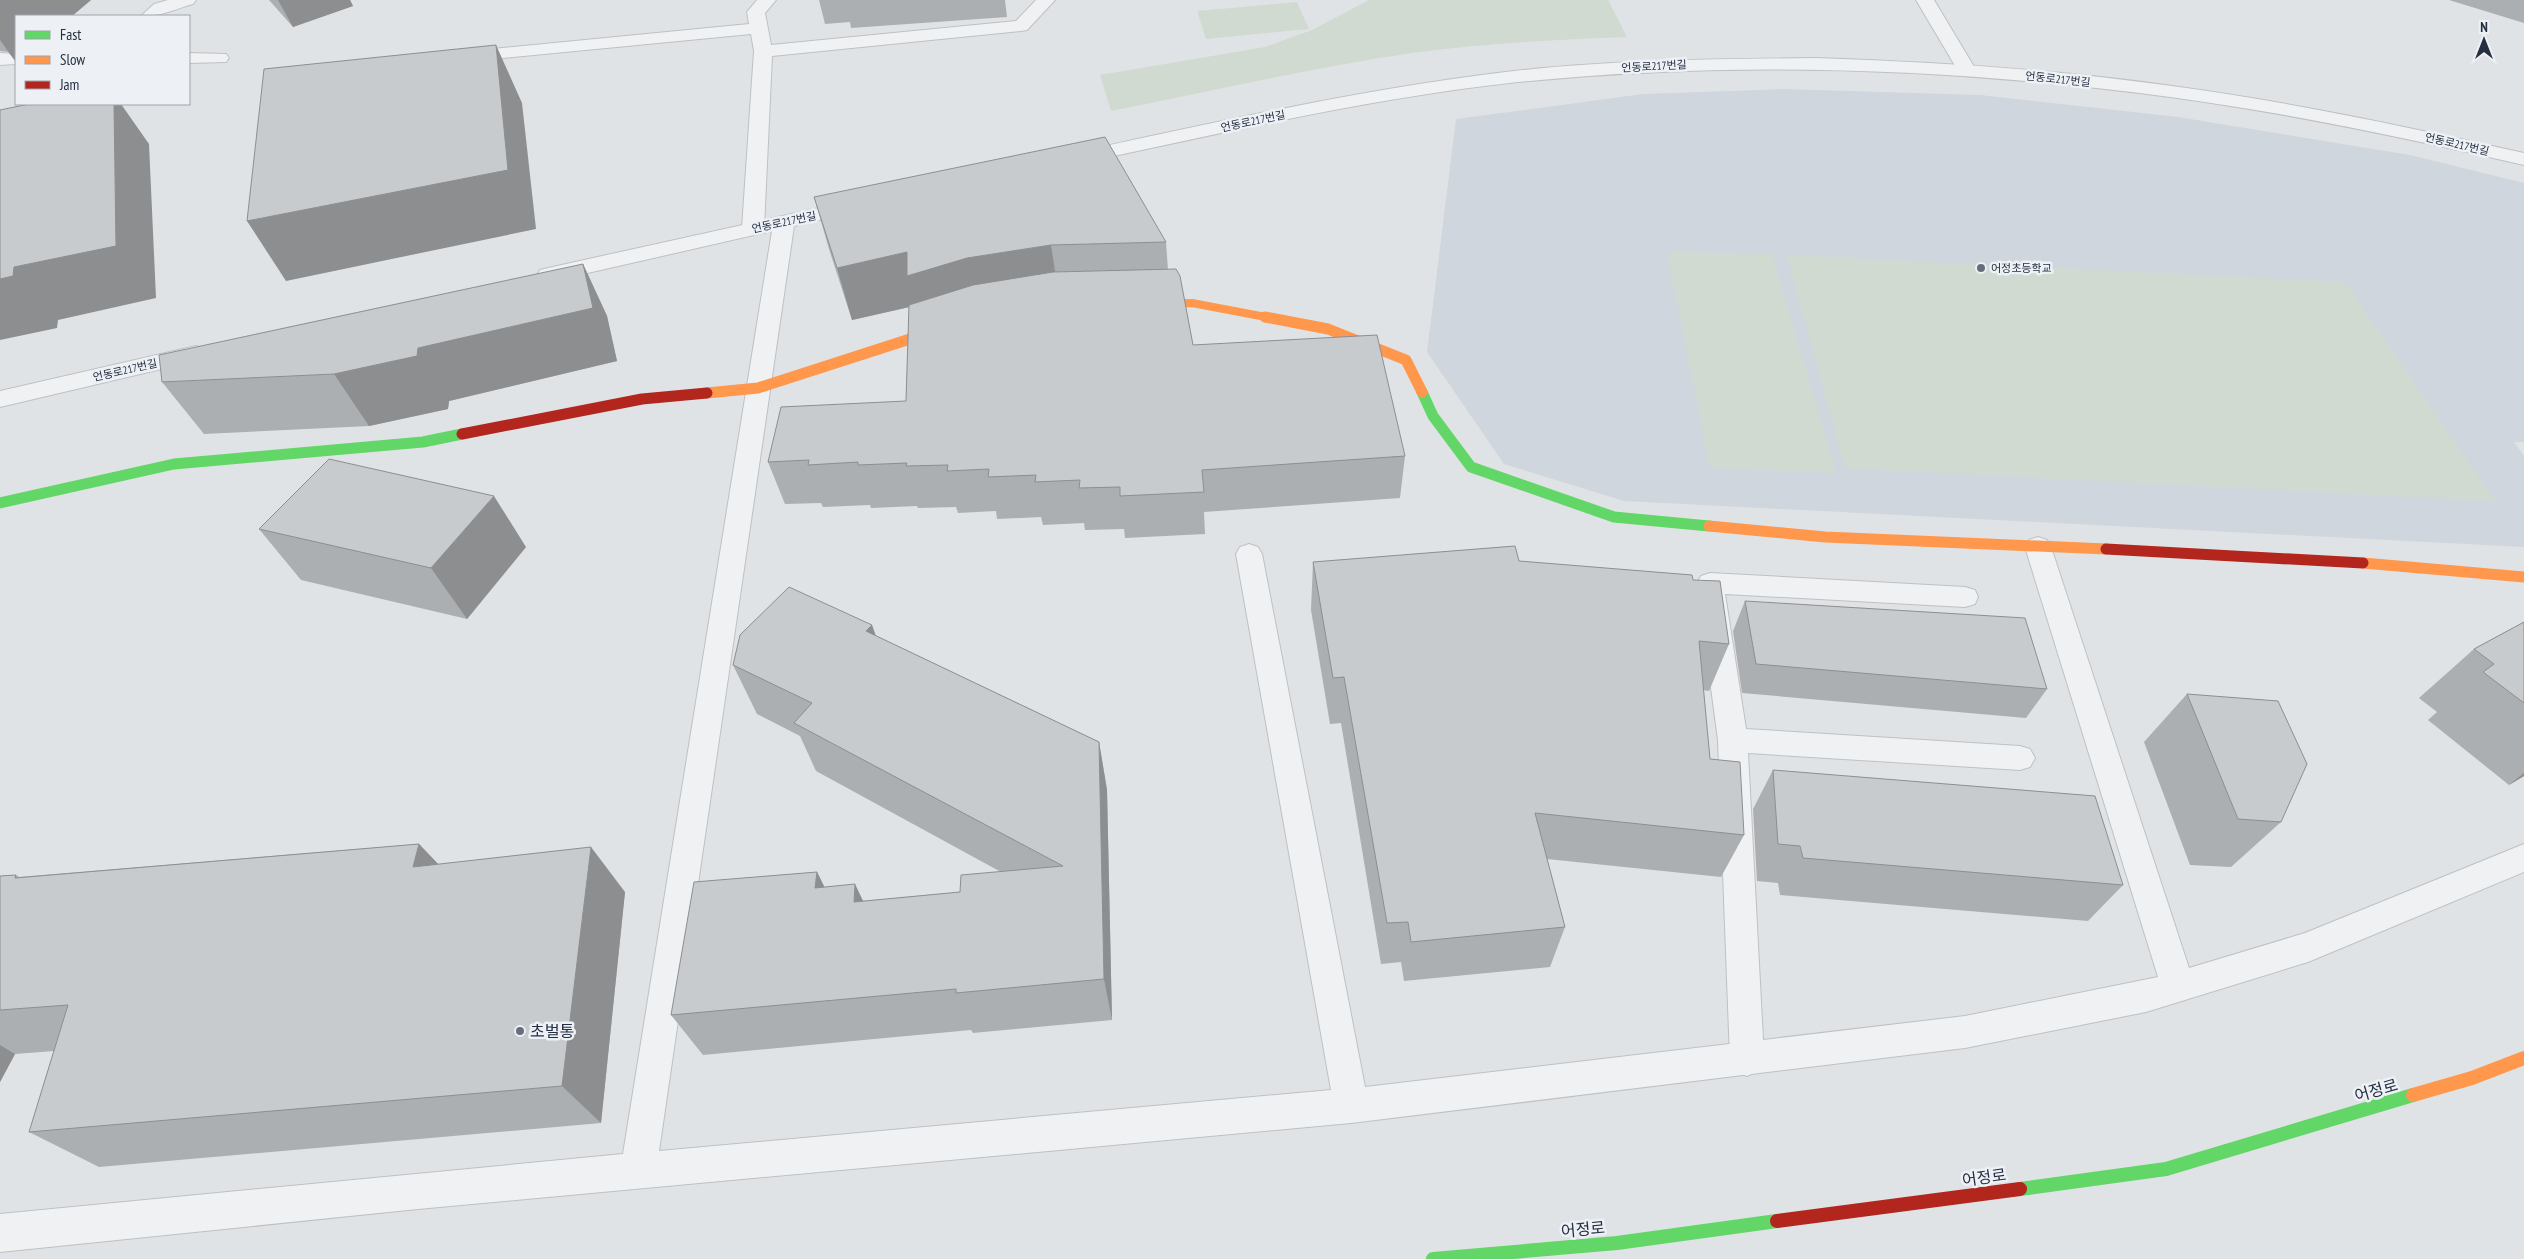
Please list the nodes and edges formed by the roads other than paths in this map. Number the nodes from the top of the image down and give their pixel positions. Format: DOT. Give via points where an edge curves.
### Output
graph roads {
  1 [pos="187,0"];
  2 [pos="767,0"];
  3 [pos="1046,0"];
  4 [pos="1925,0"];
  5 [pos="154,8"];
  6 [pos="759,28"];
  7 [pos="763,51"];
  8 [pos="0,58"];
  9 [pos="15,58"];
  10 [pos="190,58"];
  11 [pos="220,58"];
  12 [pos="447,59"];
  13 [pos="1967,70"];
  14 [pos="2524,159"];
  15 [pos="1054,163"];
  16 [pos="870,202"];
  17 [pos="784,222"];
  18 [pos="753,228"];
  19 [pos="529,279"];
  20 [pos="1135,305"];
  21 [pos="958,324"];
  22 [pos="218,349"];
  23 [pos="758,388"];
  24 [pos="0,399"];
  25 [pos="0,502"];
  26 [pos="2038,546"];
  27 [pos="1249,554"];
  28 [pos="2524,577"];
  29 [pos="1965,597"];
  30 [pos="1733,740"];
  31 [pos="2020,758"];
  32 [pos="2524,858"];
  33 [pos="2178,986"];
  34 [pos="2524,1058"];
  35 [pos="1747,1059"];
  36 [pos="1352,1106"];
  37 [pos="638,1171"];
  38 [pos="0,1233"];
  39 [pos="1433,1259"];
  1 -- 5 [label="street"];
  2 -- 6 [label="street" via="756,12"];
  3 -- 7 [label="street" via="1021,26"];
  4 -- 13 [label="street"];
  6 -- 7 [label="street"];
  6 -- 12 [label="street"];
  7 -- 18 [label="street"];
  8 -- 9 [label="street"];
  10 -- 11 [label="street"];
  13 -- 14 [label="street, 언동로217번길" via="2117,85 2288,109 2390,128"];
  13 -- 15 [label="street, 언동로217번길" via="1802,62 1665,65 1494,79 1357,100"];
  16 -- 17 [label="street, 언동로217번길"];
  17 -- 18 [label="street, 언동로217번길"];
  17 -- 23 [label="street"];
  18 -- 19 [label="street, 언동로217번길"];
  20 -- 26 [label="street" via="1192,303 1328,329 1406,360 1433,416 1471,467 1614,517 1825,537"];
  21 -- 23 [label="street"];
  22 -- 24 [label="street, 언동로217번길"];
  23 -- 25 [label="street" via="642,399 422,442 174,464"];
  23 -- 37 [label="street"];
  26 -- 28 [label="street" via="2324,559"];
  26 -- 33 [label="street"];
  27 -- 36 [label="street"];
  29 -- 30 [label="street" via="1696,582"];
  30 -- 31 [label="street"];
  30 -- 35 [label="street"];
  32 -- 33 [label="street" via="2308,948"];
  33 -- 35 [label="street" via="2146,996 1966,1032"];
  34 -- 39 [label="street, 어정로" via="2472,1078 2166,1168 1617,1243"];
  35 -- 36 [label="street"];
  36 -- 37 [label="street"];
  37 -- 38 [label="street"];
}
